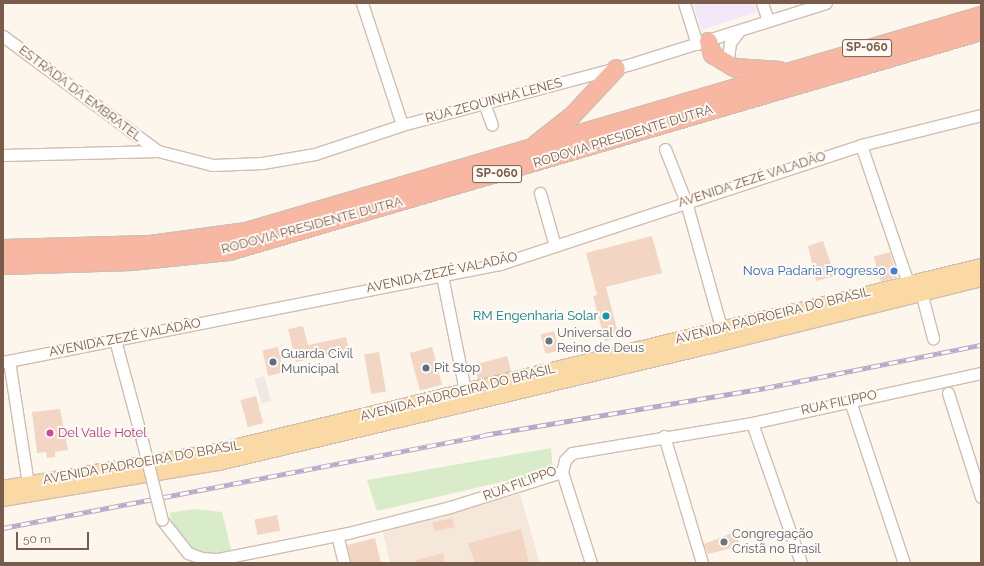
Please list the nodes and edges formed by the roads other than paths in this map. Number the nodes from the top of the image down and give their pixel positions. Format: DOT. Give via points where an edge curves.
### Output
graph roads {
  1 [pos="362,3"];
  2 [pos="684,3"];
  3 [pos="762,3"];
  4 [pos="826,3"];
  5 [pos="981,15"];
  6 [pos="768,20"];
  7 [pos="739,31"];
  8 [pos="981,31"];
  9 [pos="3,36"];
  10 [pos="703,42"];
  11 [pos="734,67"];
  12 [pos="616,68"];
  13 [pos="789,71"];
  14 [pos="484,102"];
  15 [pos="981,115"];
  16 [pos="402,125"];
  17 [pos="492,125"];
  18 [pos="861,145"];
  19 [pos="665,149"];
  20 [pos="526,150"];
  21 [pos="158,151"];
  22 [pos="3,155"];
  23 [pos="540,193"];
  24 [pos="686,202"];
  25 [pos="3,242"];
  26 [pos="48,246"];
  27 [pos="555,246"];
  28 [pos="3,248"];
  29 [pos="3,265"];
  30 [pos="981,266"];
  31 [pos="442,276"];
  32 [pos="981,279"];
  33 [pos="908,284"];
  34 [pos="921,292"];
  35 [pos="716,328"];
  36 [pos="933,338"];
  37 [pos="115,340"];
  38 [pos="720,344"];
  39 [pos="6,361"];
  40 [pos="981,373"];
  41 [pos="465,390"];
  42 [pos="948,393"];
  43 [pos="850,400"];
  44 [pos="752,423"];
  45 [pos="664,436"];
  46 [pos="562,472"];
  47 [pos="28,484"];
  48 [pos="3,488"];
  49 [pos="981,497"];
  50 [pos="3,498"];
  51 [pos="337,535"];
  52 [pos="344,563"];
  53 [pos="591,563"];
  54 [pos="702,563"];
  55 [pos="801,563"];
  56 [pos="904,563"];
  1 -- 16 [label="street"];
  2 -- 10 [label="street"];
  3 -- 6 [label="street"];
  4 -- 6 [label="street, RUA ZEQUINHA LENES"];
  5 -- 13 [label="highway, RODOVIA PRESIDENTE DUTRA / SP-060"];
  6 -- 7 [label="street, RUA ZEQUINHA LENES"];
  7 -- 10 [label="street, RUA ZEQUINHA LENES"];
  7 -- 11 [label="street" via="730,43 728,59"];
  8 -- 29 [label="highway, RODOVIA PRESIDENTE DUTRA / SP-060" via="229,251 131,261"];
  9 -- 21 [label="street, ESTRADA DA EMBRATEL"];
  10 -- 11 [label="highway" via="712,54"];
  10 -- 12 [label="street, RUA ZEQUINHA LENES"];
  11 -- 13 [label="highway"];
  12 -- 14 [label="street, RUA ZEQUINHA LENES"];
  12 -- 20 [label="highway" via="572,115"];
  13 -- 20 [label="highway, RODOVIA PRESIDENTE DUTRA / SP-060"];
  14 -- 16 [label="street, RUA ZEQUINHA LENES"];
  14 -- 17 [label="street"];
  15 -- 18 [label="street, AVENIDA ZEZÉ VALADÃO"];
  16 -- 21 [label="street, RUA ZEQUINHA LENES" via="315,154 262,163 213,165"];
  18 -- 24 [label="street, AVENIDA ZEZÉ VALADÃO"];
  18 -- 33 [label="street"];
  19 -- 24 [label="street"];
  20 -- 26 [label="highway, RODOVIA PRESIDENTE DUTRA / SP-060" via="246,231 150,244"];
  21 -- 22 [label="street"];
  23 -- 27 [label="street"];
  24 -- 27 [label="street, AVENIDA ZEZÉ VALADÃO"];
  24 -- 35 [label="street"];
  25 -- 26 [label="highway"];
  26 -- 28 [label="highway, RODOVIA PRESIDENTE DUTRA / SP-060"];
  27 -- 31 [label="street, AVENIDA ZEZÉ VALADÃO" via="500,264"];
  30 -- 33 [label="main road, AVENIDA PADROEIRA DO BRASIL"];
  31 -- 37 [label="street, AVENIDA ZEZÉ VALADÃO"];
  31 -- 41 [label="street"];
  32 -- 34 [label="main road, AVENIDA PADROEIRA DO BRASIL"];
  33 -- 35 [label="main road, AVENIDA PADROEIRA DO BRASIL"];
  34 -- 36 [label="street"];
  34 -- 38 [label="main road, AVENIDA PADROEIRA DO BRASIL"];
  35 -- 38 [label="main road" via="710,339"];
  35 -- 41 [label="main road, AVENIDA PADROEIRA DO BRASIL"];
  37 -- 39 [label="street, AVENIDA ZEZÉ VALADÃO"];
  37 -- 51 [label="street, RUA FILIPPO, bridge" via="162,520 181,547 202,558 218,559"];
  38 -- 50 [label="main road, AVENIDA PADROEIRA DO BRASIL" via="219,463"];
  39 -- 47 [label="street"];
  40 -- 43 [label="street, RUA FILIPPO"];
  41 -- 47 [label="main road, AVENIDA PADROEIRA DO BRASIL" via="217,451"];
  42 -- 49 [label="street"];
  43 -- 44 [label="street, RUA FILIPPO"];
  43 -- 56 [label="street"];
  44 -- 45 [label="street, RUA FILIPPO"];
  44 -- 55 [label="street"];
  45 -- 46 [label="street, RUA FILIPPO" via="572,453 565,460"];
  45 -- 54 [label="street"];
  46 -- 51 [label="street, RUA FILIPPO" via="450,507"];
  46 -- 53 [label="street"];
  47 -- 48 [label="main road, AVENIDA PADROEIRA DO BRASIL"];
  51 -- 52 [label="street"];
}
